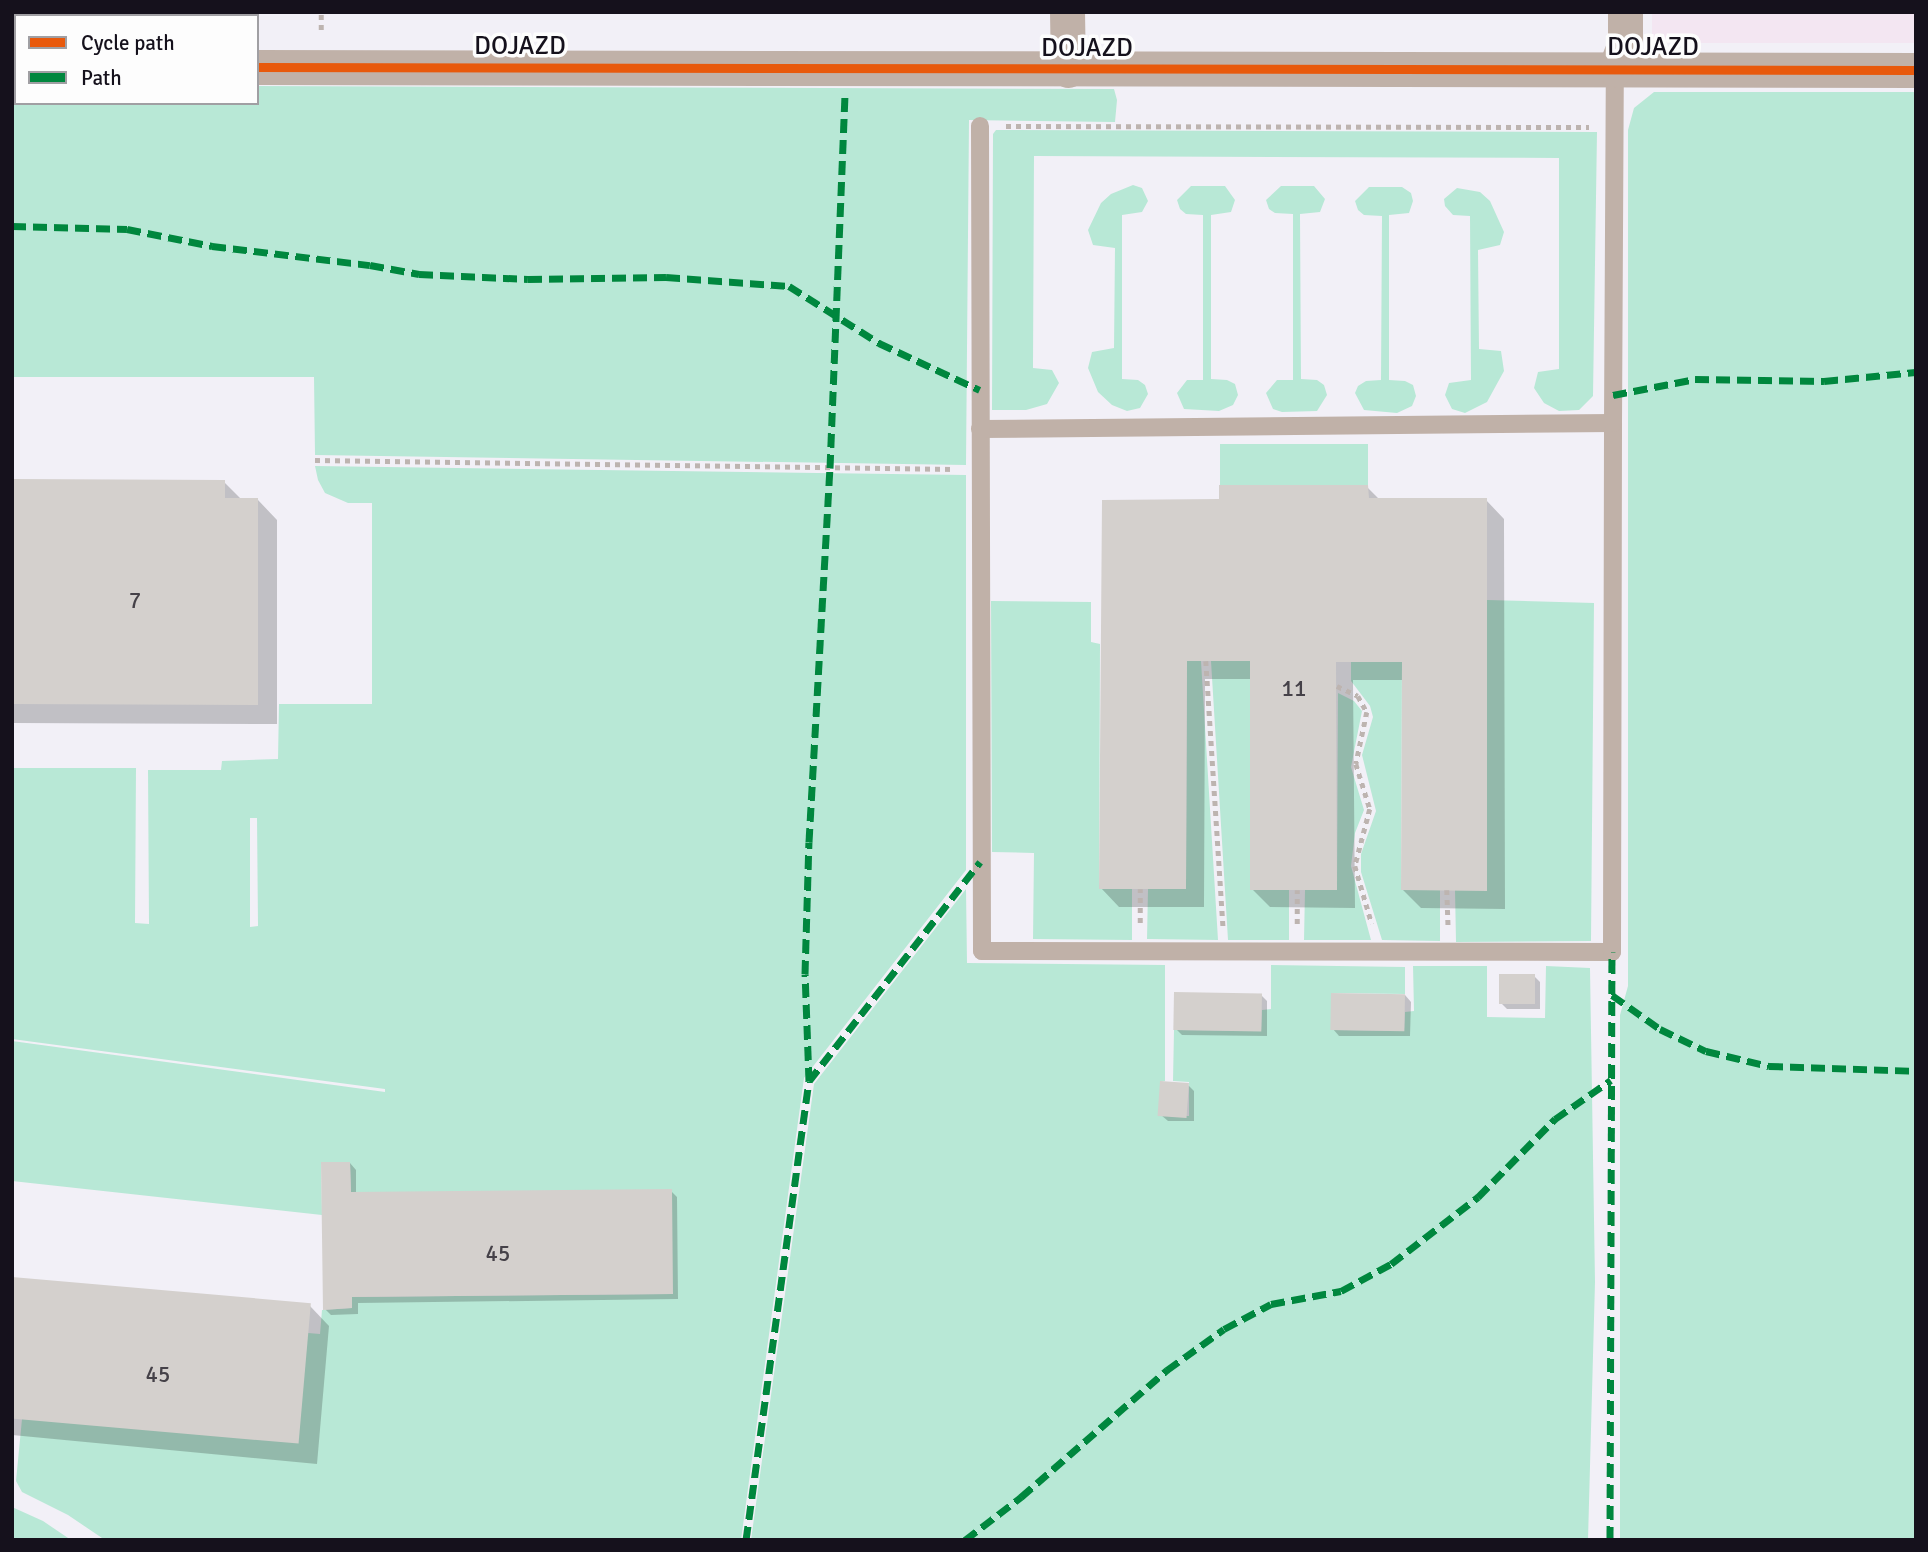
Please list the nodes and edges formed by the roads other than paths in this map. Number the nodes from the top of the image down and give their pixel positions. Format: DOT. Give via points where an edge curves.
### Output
graph roads {
  1 [pos="1067,12"];
  2 [pos="1625,12"];
  3 [pos="259,67"];
  4 [pos="1615,69"];
  5 [pos="1068,70"];
  6 [pos="1916,70"];
  7 [pos="980,126"];
  8 [pos="1613,423"];
  9 [pos="980,429"];
  1 -- 5 [label="street, DOJAZD"];
  2 -- 4 [label="street, DOJAZD" via="1625,43"];
  3 -- 5 [label="street, DOJAZD"];
  4 -- 5 [label="street, DOJAZD"];
  4 -- 6 [label="street, DOJAZD"];
  4 -- 8 [label="lane"];
  7 -- 9 [label="lane"];
  8 -- 9 [label="lane"];
  8 -- 9 [label="lane" via="1612,952 982,951"];
}
